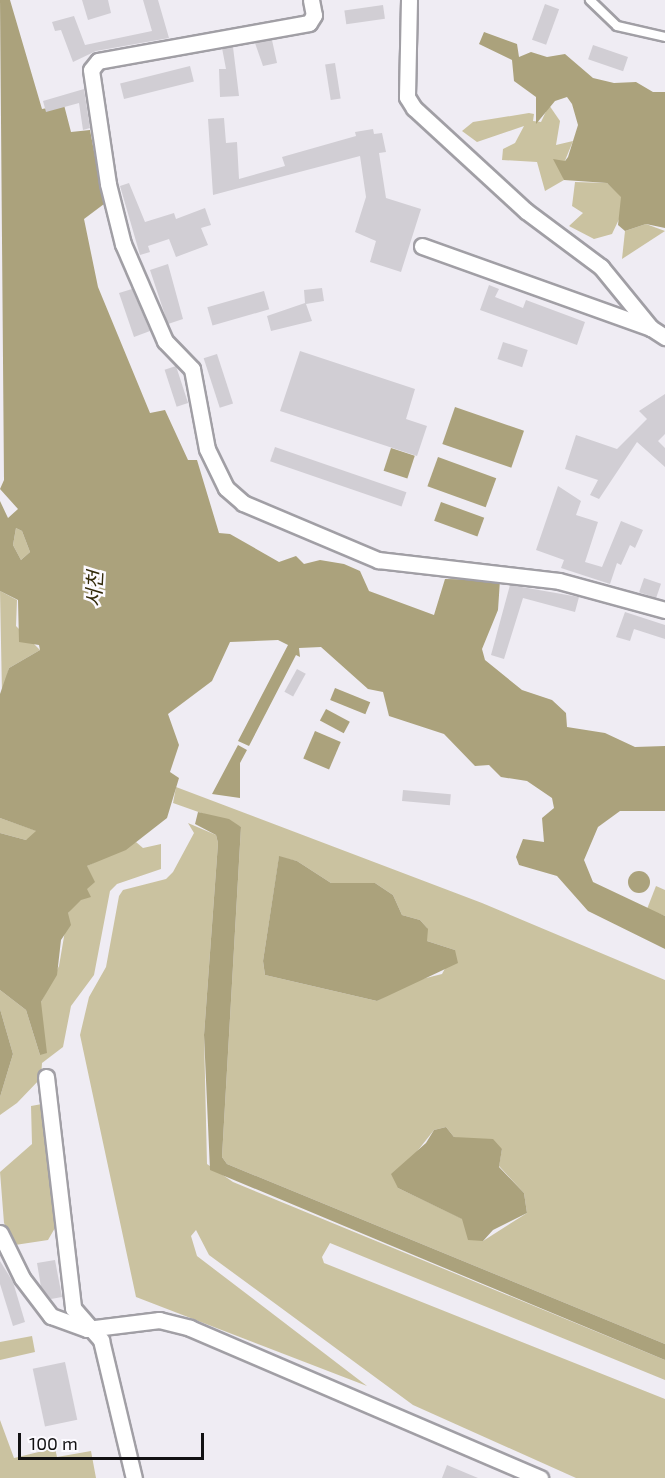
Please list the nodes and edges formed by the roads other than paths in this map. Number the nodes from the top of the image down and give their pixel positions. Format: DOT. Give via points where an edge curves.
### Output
graph roads {
  1 [pos="311,0"];
  2 [pos="409,0"];
  3 [pos="590,0"];
  4 [pos="665,38"];
  5 [pos="422,246"];
  6 [pos="651,328"];
  7 [pos="665,337"];
  8 [pos="665,610"];
  9 [pos="46,1077"];
  10 [pos="0,1233"];
  11 [pos="87,1329"];
  12 [pos="134,1478"];
  13 [pos="540,1478"];
  1 -- 8 [label="street" via="314,15 309,24 98,61 92,70 108,184 123,244 165,341 192,369 207,449 226,488 243,503 378,560 559,581"];
  2 -- 6 [label="street" via="407,97 414,108 526,210 601,267"];
  3 -- 4 [label="lane" via="617,26"];
  5 -- 6 [label="street"];
  6 -- 7 [label="street"];
  9 -- 11 [label="street" via="74,1308"];
  10 -- 11 [label="street" via="36,1300 51,1316"];
  11 -- 12 [label="street" via="100,1341"];
  11 -- 13 [label="street" via="159,1320 190,1328"];
}
